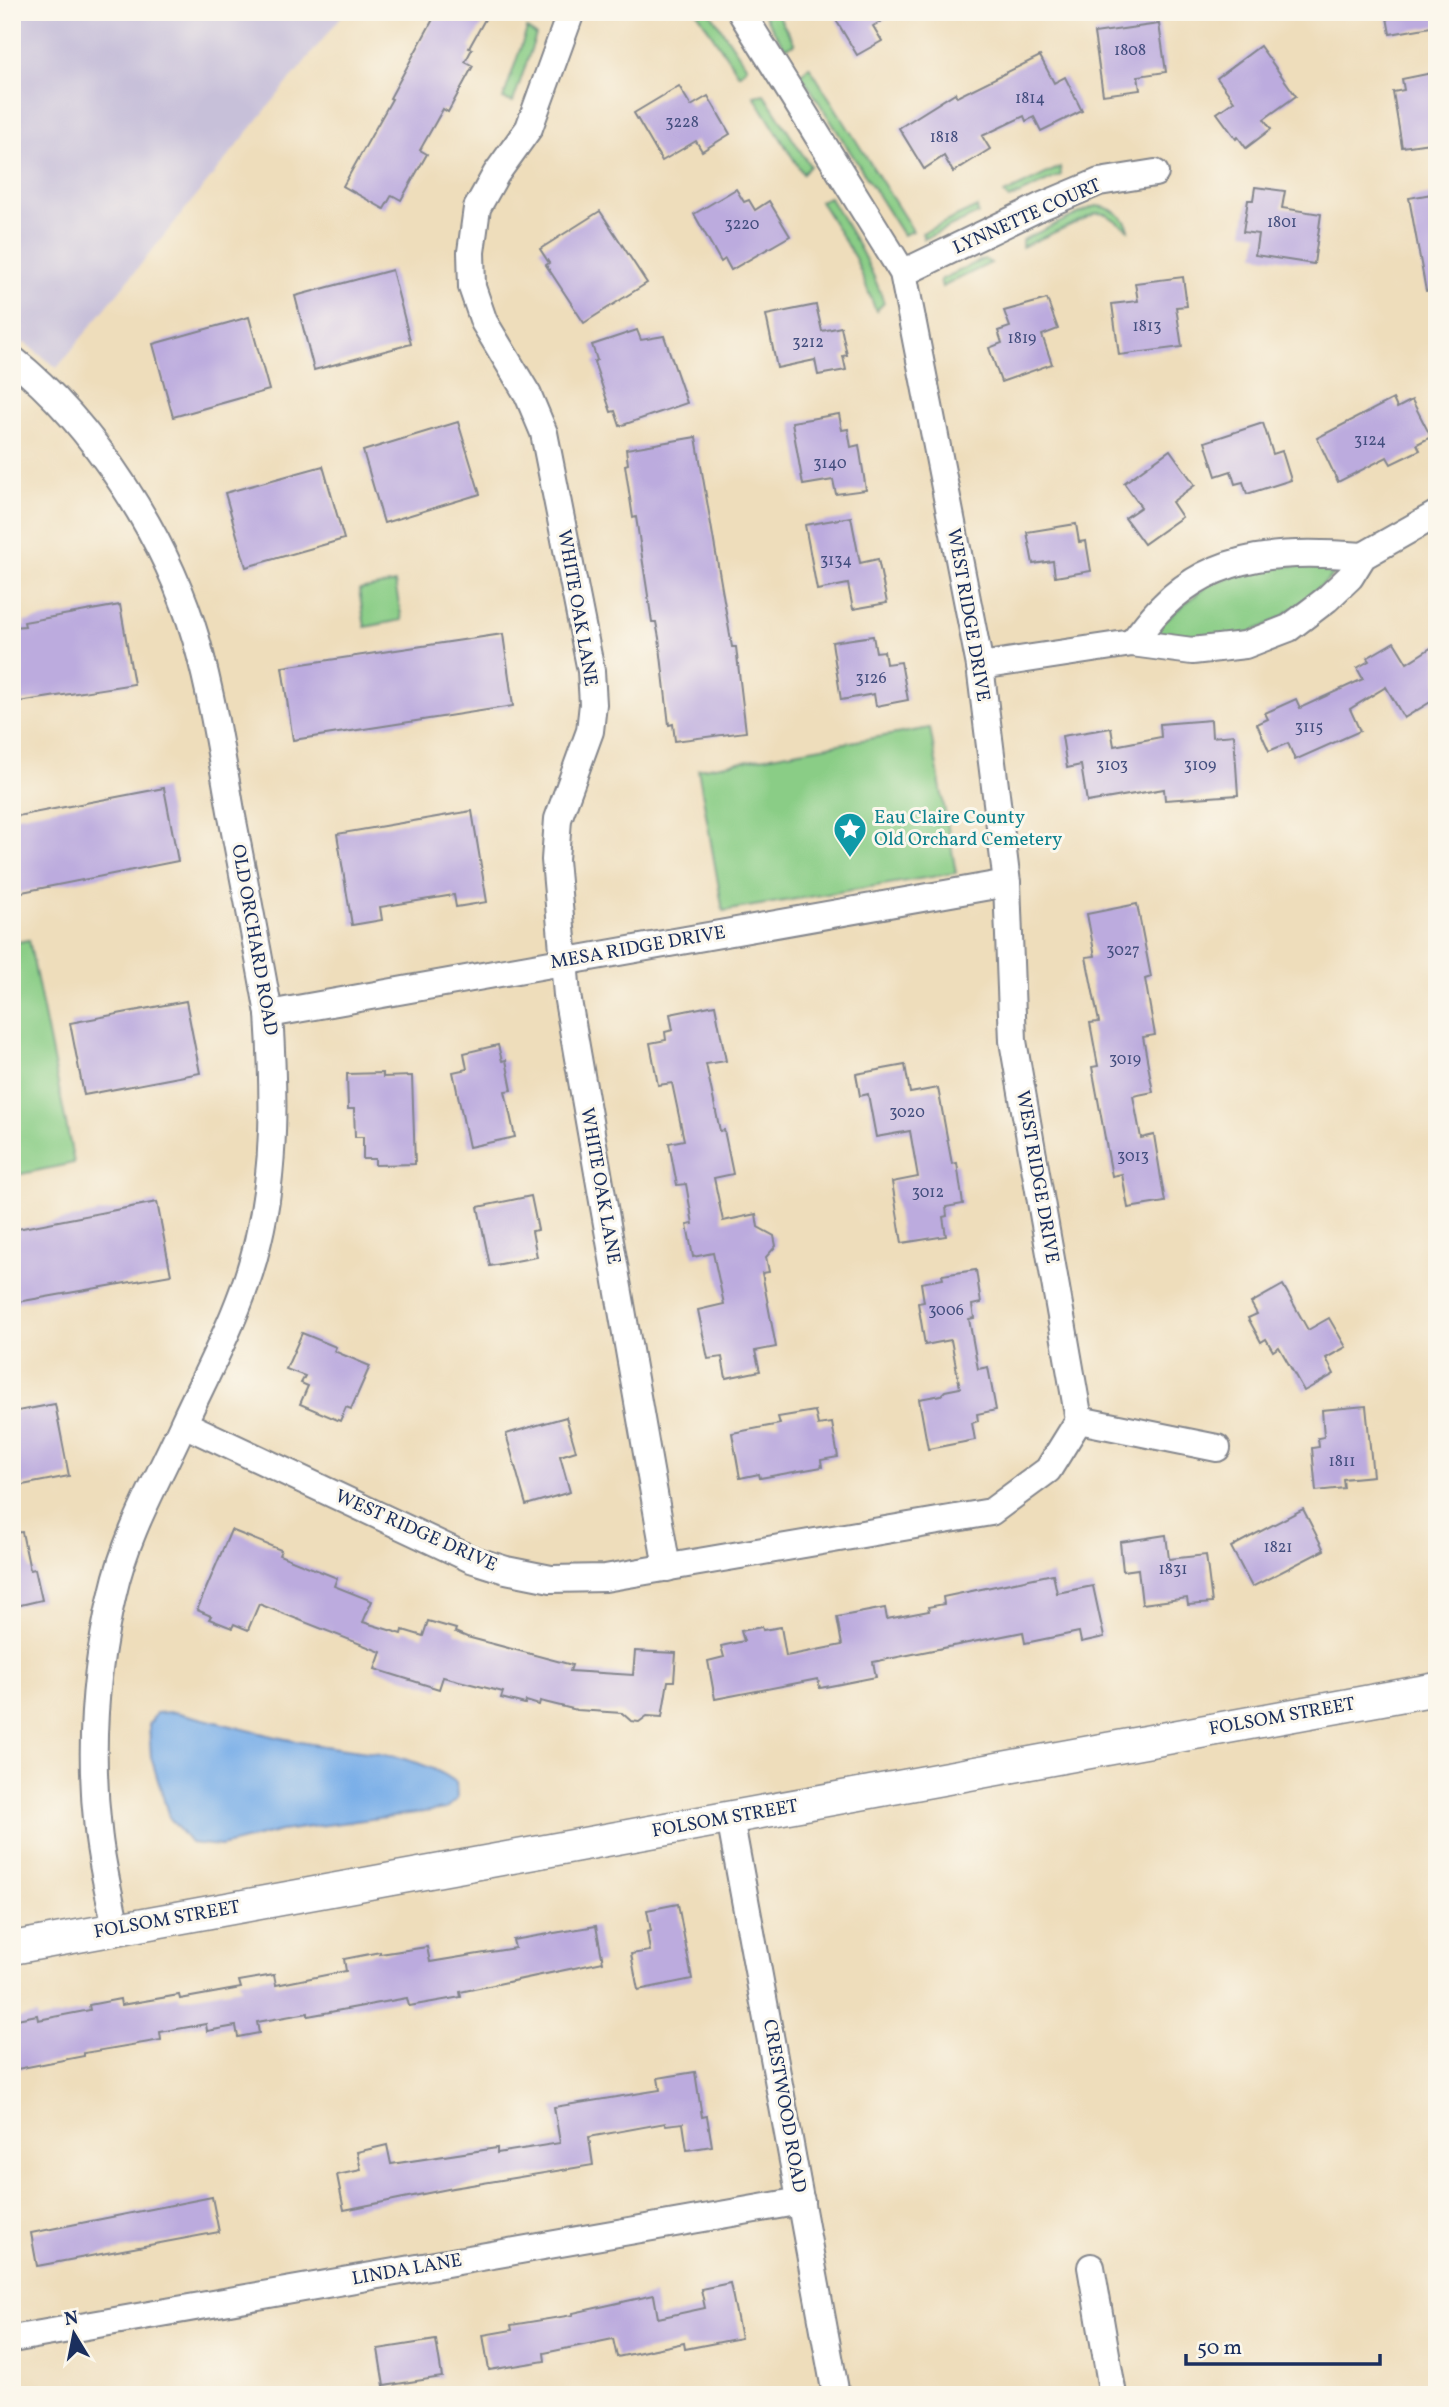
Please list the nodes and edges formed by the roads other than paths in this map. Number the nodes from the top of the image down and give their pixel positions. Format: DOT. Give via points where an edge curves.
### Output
graph roads {
  1 [pos="571,12"];
  2 [pos="741,12"];
  3 [pos="1155,173"];
  4 [pos="903,273"];
  5 [pos="12,359"];
  6 [pos="1437,514"];
  7 [pos="1363,556"];
  8 [pos="1132,643"];
  9 [pos="980,666"];
  10 [pos="1007,883"];
  11 [pos="564,961"];
  12 [pos="269,1014"];
  13 [pos="1079,1420"];
  14 [pos="184,1424"];
  15 [pos="1217,1448"];
  16 [pos="667,1568"];
  17 [pos="1437,1689"];
  18 [pos="730,1818"];
  19 [pos="116,1929"];
  20 [pos="12,1948"];
  21 [pos="801,2201"];
  22 [pos="1091,2267"];
  23 [pos="12,2339"];
  24 [pos="836,2395"];
  25 [pos="1112,2395"];
  1 -- 11 [label="street, WHITE OAK LANE" via="529,128 477,208 471,251 472,287 484,322 528,395 544,433 591,671 590,731 558,819 555,860"];
  2 -- 4 [label="street, WEST RIDGE DRIVE"];
  3 -- 4 [label="street, LYNNETTE COURT" via="1098,182"];
  4 -- 9 [label="street, WEST RIDGE DRIVE"];
  5 -- 12 [label="street, OLD ORCHARD ROAD" via="70,415 121,480 177,589 210,694"];
  6 -- 7 [label="street"];
  7 -- 8 [label="street" via="1306,552 1255,557 1208,572 1163,605"];
  7 -- 8 [label="street" via="1350,577 1289,628 1245,645 1192,651"];
  8 -- 9 [label="street"];
  9 -- 10 [label="street, WEST RIDGE DRIVE"];
  10 -- 11 [label="street, MESA RIDGE DRIVE"];
  10 -- 13 [label="street, WEST RIDGE DRIVE" via="1013,1041"];
  11 -- 12 [label="street, MESA RIDGE DRIVE"];
  11 -- 16 [label="street, WHITE OAK LANE"];
  12 -- 14 [label="street, OLD ORCHARD ROAD" via="274,1090 271,1176 258,1243"];
  13 -- 15 [label="street"];
  13 -- 16 [label="street, WEST RIDGE DRIVE" via="1048,1470 991,1512"];
  14 -- 16 [label="street, WEST RIDGE DRIVE" via="471,1559 506,1570 551,1579 605,1578"];
  14 -- 19 [label="street, OLD ORCHARD ROAD" via="121,1567 99,1661 93,1783"];
  17 -- 18 [label="street, FOLSOM STREET"];
  18 -- 19 [label="street, FOLSOM STREET"];
  18 -- 21 [label="street, CRESTWOOD ROAD"];
  19 -- 20 [label="street, FOLSOM STREET"];
  21 -- 23 [label="street, LINDA LANE"];
  21 -- 24 [label="street, CRESTWOOD ROAD"];
  22 -- 25 [label="street"];
}
